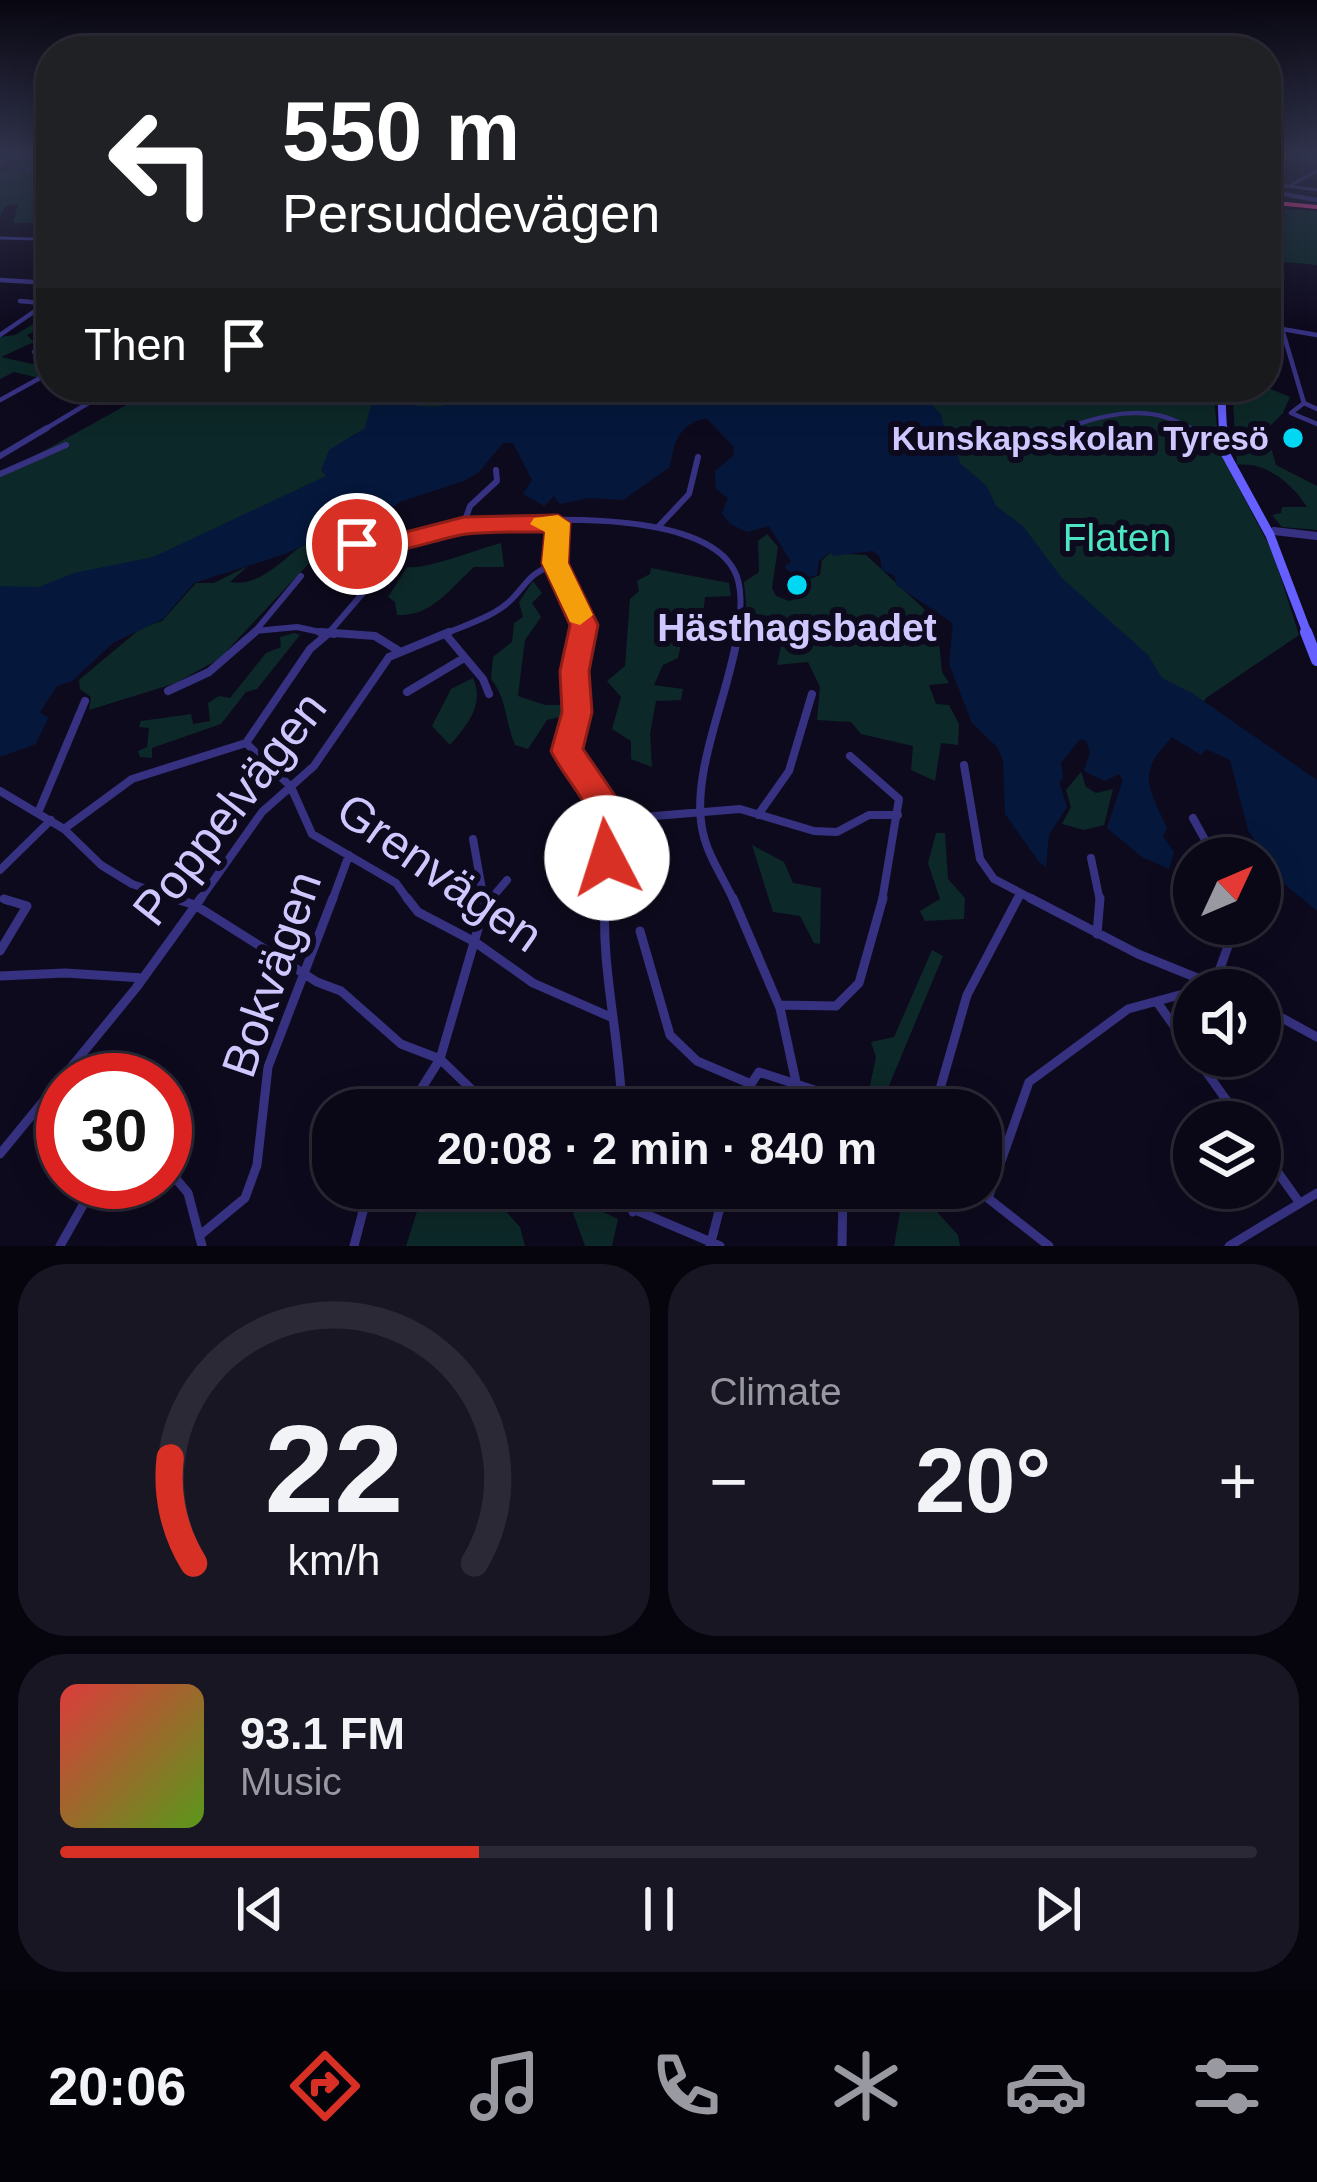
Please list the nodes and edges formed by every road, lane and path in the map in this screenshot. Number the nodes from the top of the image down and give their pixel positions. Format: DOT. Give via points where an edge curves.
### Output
graph roads {
  1 [pos="0,238"];
  2 [pos="32,239"];
  3 [pos="1,281"];
  4 [pos="36,282"];
  5 [pos="20,301"];
  6 [pos="36,302"];
  7 [pos="36,310"];
  8 [pos="0,335"];
  9 [pos="1317,335"];
  10 [pos="36,380"];
  11 [pos="1,398"];
  12 [pos="91,402"];
  13 [pos="1222,402"];
  14 [pos="1304,403"];
  15 [pos="1317,409"];
  16 [pos="1317,424"];
  17 [pos="66,445"];
  18 [pos="1006,450"];
  19 [pos="1224,451"];
  20 [pos="0,456"];
  21 [pos="698,457"];
  22 [pos="496,470"];
  23 [pos="0,473"];
  24 [pos="558,523"];
  25 [pos="464,526"];
  26 [pos="659,526"];
  27 [pos="1272,533"];
  28 [pos="1317,537"];
  29 [pos="357,544"];
  30 [pos="555,563"];
  31 [pos="301,576"];
  32 [pos="369,586"];
  33 [pos="255,631"];
  34 [pos="329,634"];
  35 [pos="447,636"];
  36 [pos="1317,646"];
  37 [pos="399,651"];
  38 [pos="464,658"];
  39 [pos="1317,660"];
  40 [pos="168,691"];
  41 [pos="407,692"];
  42 [pos="489,694"];
  43 [pos="812,694"];
  44 [pos="85,700"];
  45 [pos="246,743"];
  46 [pos="850,756"];
  47 [pos="964,765"];
  48 [pos="291,787"];
  49 [pos="0,790"];
  50 [pos="697,809"];
  51 [pos="38,813"];
  52 [pos="758,814"];
  53 [pos="898,815"];
  54 [pos="1193,818"];
  55 [pos="51,820"];
  56 [pos="610,820"];
  57 [pos="64,829"];
  58 [pos="1203,837"];
  59 [pos="473,839"];
  60 [pos="349,855"];
  61 [pos="1091,858"];
  62 [pos="0,870"];
  63 [pos="507,880"];
  64 [pos="1020,895"];
  65 [pos="4,899"];
  66 [pos="195,905"];
  67 [pos="485,905"];
  68 [pos="640,931"];
  69 [pos="1097,934"];
  70 [pos="475,942"];
  71 [pos="0,951"];
  72 [pos="1177,969"];
  73 [pos="306,975"];
  74 [pos="0,976"];
  75 [pos="143,978"];
  76 [pos="1173,997"];
  77 [pos="1157,1002"];
  78 [pos="779,1005"];
  79 [pos="1281,1017"];
  80 [pos="613,1018"];
  81 [pos="1173,1024"];
  82 [pos="1317,1037"];
  83 [pos="84,1053"];
  84 [pos="440,1059"];
  85 [pos="796,1082"];
  86 [pos="751,1084"];
  87 [pos="422,1089"];
  88 [pos="471,1089"];
  89 [pos="620,1089"];
  90 [pos="750,1089"];
  91 [pos="812,1089"];
  92 [pos="940,1089"];
  93 [pos="36,1112"];
  94 [pos="0,1154"];
  95 [pos="1002,1158"];
  96 [pos="1281,1177"];
  97 [pos="1317,1193"];
  98 [pos="1299,1202"];
  99 [pos="192,1208"];
  100 [pos="80,1209"];
  101 [pos="364,1209"];
  102 [pos="627,1209"];
  103 [pos="632,1209"];
  104 [pos="720,1209"];
  105 [pos="843,1209"];
  106 [pos="1002,1209"];
  107 [pos="633,1212"];
  108 [pos="201,1241"];
  109 [pos="714,1244"];
  110 [pos="60,1246"];
  111 [pos="354,1246"];
  112 [pos="842,1246"];
  113 [pos="1049,1246"];
  114 [pos="1229,1246"];
  1 -- 2 [label="street"];
  3 -- 4 [label="street"];
  5 -- 6 [label="street"];
  7 -- 8 [label="street"];
  9 -- 14 [label="street" via="1282,328"];
  10 -- 11 [label="street"];
  12 -- 20 [label="street"];
  13 -- 19 [label="main road"];
  14 -- 15 [label="street"];
  14 -- 16 [label="street" via="1292,413"];
  17 -- 23 [label="street"];
  18 -- 19 [label="street" via="1080,418 1119,412 1169,417"];
  19 -- 27 [label="main road"];
  21 -- 26 [label="street" via="689,494"];
  22 -- 25 [label="street"];
  24 -- 25 [label="street"];
  24 -- 26 [label="street"];
  24 -- 30 [label="street"];
  25 -- 29 [label="street"];
  26 -- 50 [label="street" via="722,553 738,586 731,679"];
  27 -- 28 [label="street"];
  27 -- 36 [label="main road"];
  27 -- 39 [label="main road"];
  30 -- 35 [label="street"];
  30 -- 56 [label="street" via="584,625 567,751"];
  31 -- 33 [label="street"];
  32 -- 34 [label="street"];
  33 -- 34 [label="street"];
  33 -- 40 [label="street" via="213,671"];
  34 -- 37 [label="street" via="375,636"];
  34 -- 45 [label="street" via="310,649"];
  35 -- 37 [label="street"];
  35 -- 38 [label="street"];
  37 -- 48 [label="street, Poppelvägen"];
  38 -- 41 [label="street"];
  38 -- 42 [label="street"];
  43 -- 52 [label="street" via="789,771"];
  44 -- 51 [label="street"];
  45 -- 48 [label="street, Grenvägen"];
  45 -- 57 [label="street" via="132,779"];
  46 -- 53 [label="street" via="899,799"];
  47 -- 64 [label="street" via="980,860"];
  48 -- 60 [label="street, Grenvägen" via="311,834"];
  48 -- 66 [label="street, Poppelvägen" via="262,812"];
  49 -- 51 [label="street"];
  50 -- 52 [label="street"];
  50 -- 56 [label="street"];
  50 -- 78 [label="street"];
  51 -- 55 [label="street"];
  52 -- 53 [label="street" via="837,832 869,815"];
  53 -- 78 [label="street" via="859,983 836,1006"];
  54 -- 58 [label="street"];
  55 -- 57 [label="street"];
  55 -- 62 [label="street"];
  56 -- 80 [label="street" via="602,948"];
  57 -- 66 [label="street" via="132,884"];
  59 -- 67 [label="street"];
  60 -- 70 [label="street, Grenvägen" via="396,883 418,912"];
  60 -- 73 [label="street, Bokvägen"];
  61 -- 69 [label="street" via="1101,892"];
  63 -- 67 [label="street"];
  64 -- 69 [label="street"];
  64 -- 92 [label="street" via="967,995"];
  65 -- 71 [label="street" via="27,906"];
  66 -- 73 [label="street"];
  66 -- 75 [label="street, Poppelvägen"];
  67 -- 70 [label="street"];
  68 -- 86 [label="street" via="680,1049"];
  69 -- 72 [label="street"];
  70 -- 80 [label="street, Grenvägen" via="533,982"];
  70 -- 84 [label="street"];
  73 -- 84 [label="street" via="341,991 401,1044"];
  73 -- 108 [label="street, Bokvägen" via="268,1066 257,1165 244,1198"];
  74 -- 75 [label="street"];
  75 -- 83 [label="street, Poppelvägen"];
  76 -- 77 [label="street"];
  77 -- 81 [label="street"];
  77 -- 95 [label="street" via="1128,1009 1029,1082"];
  78 -- 85 [label="street"];
  79 -- 82 [label="street"];
  80 -- 89 [label="street"];
  84 -- 87 [label="street"];
  84 -- 88 [label="street"];
  85 -- 86 [label="street" via="759,1072"];
  85 -- 91 [label="street"];
  86 -- 90 [label="street"];
  93 -- 94 [label="street, Poppelvägen"];
  96 -- 98 [label="street"];
  97 -- 98 [label="street"];
  98 -- 114 [label="street"];
  99 -- 108 [label="street"];
  100 -- 110 [label="street"];
  101 -- 111 [label="street"];
  102 -- 107 [label="street"];
  103 -- 107 [label="street"];
  104 -- 109 [label="street"];
  105 -- 112 [label="street"];
  106 -- 113 [label="street"];
  107 -- 109 [label="street"];
}
